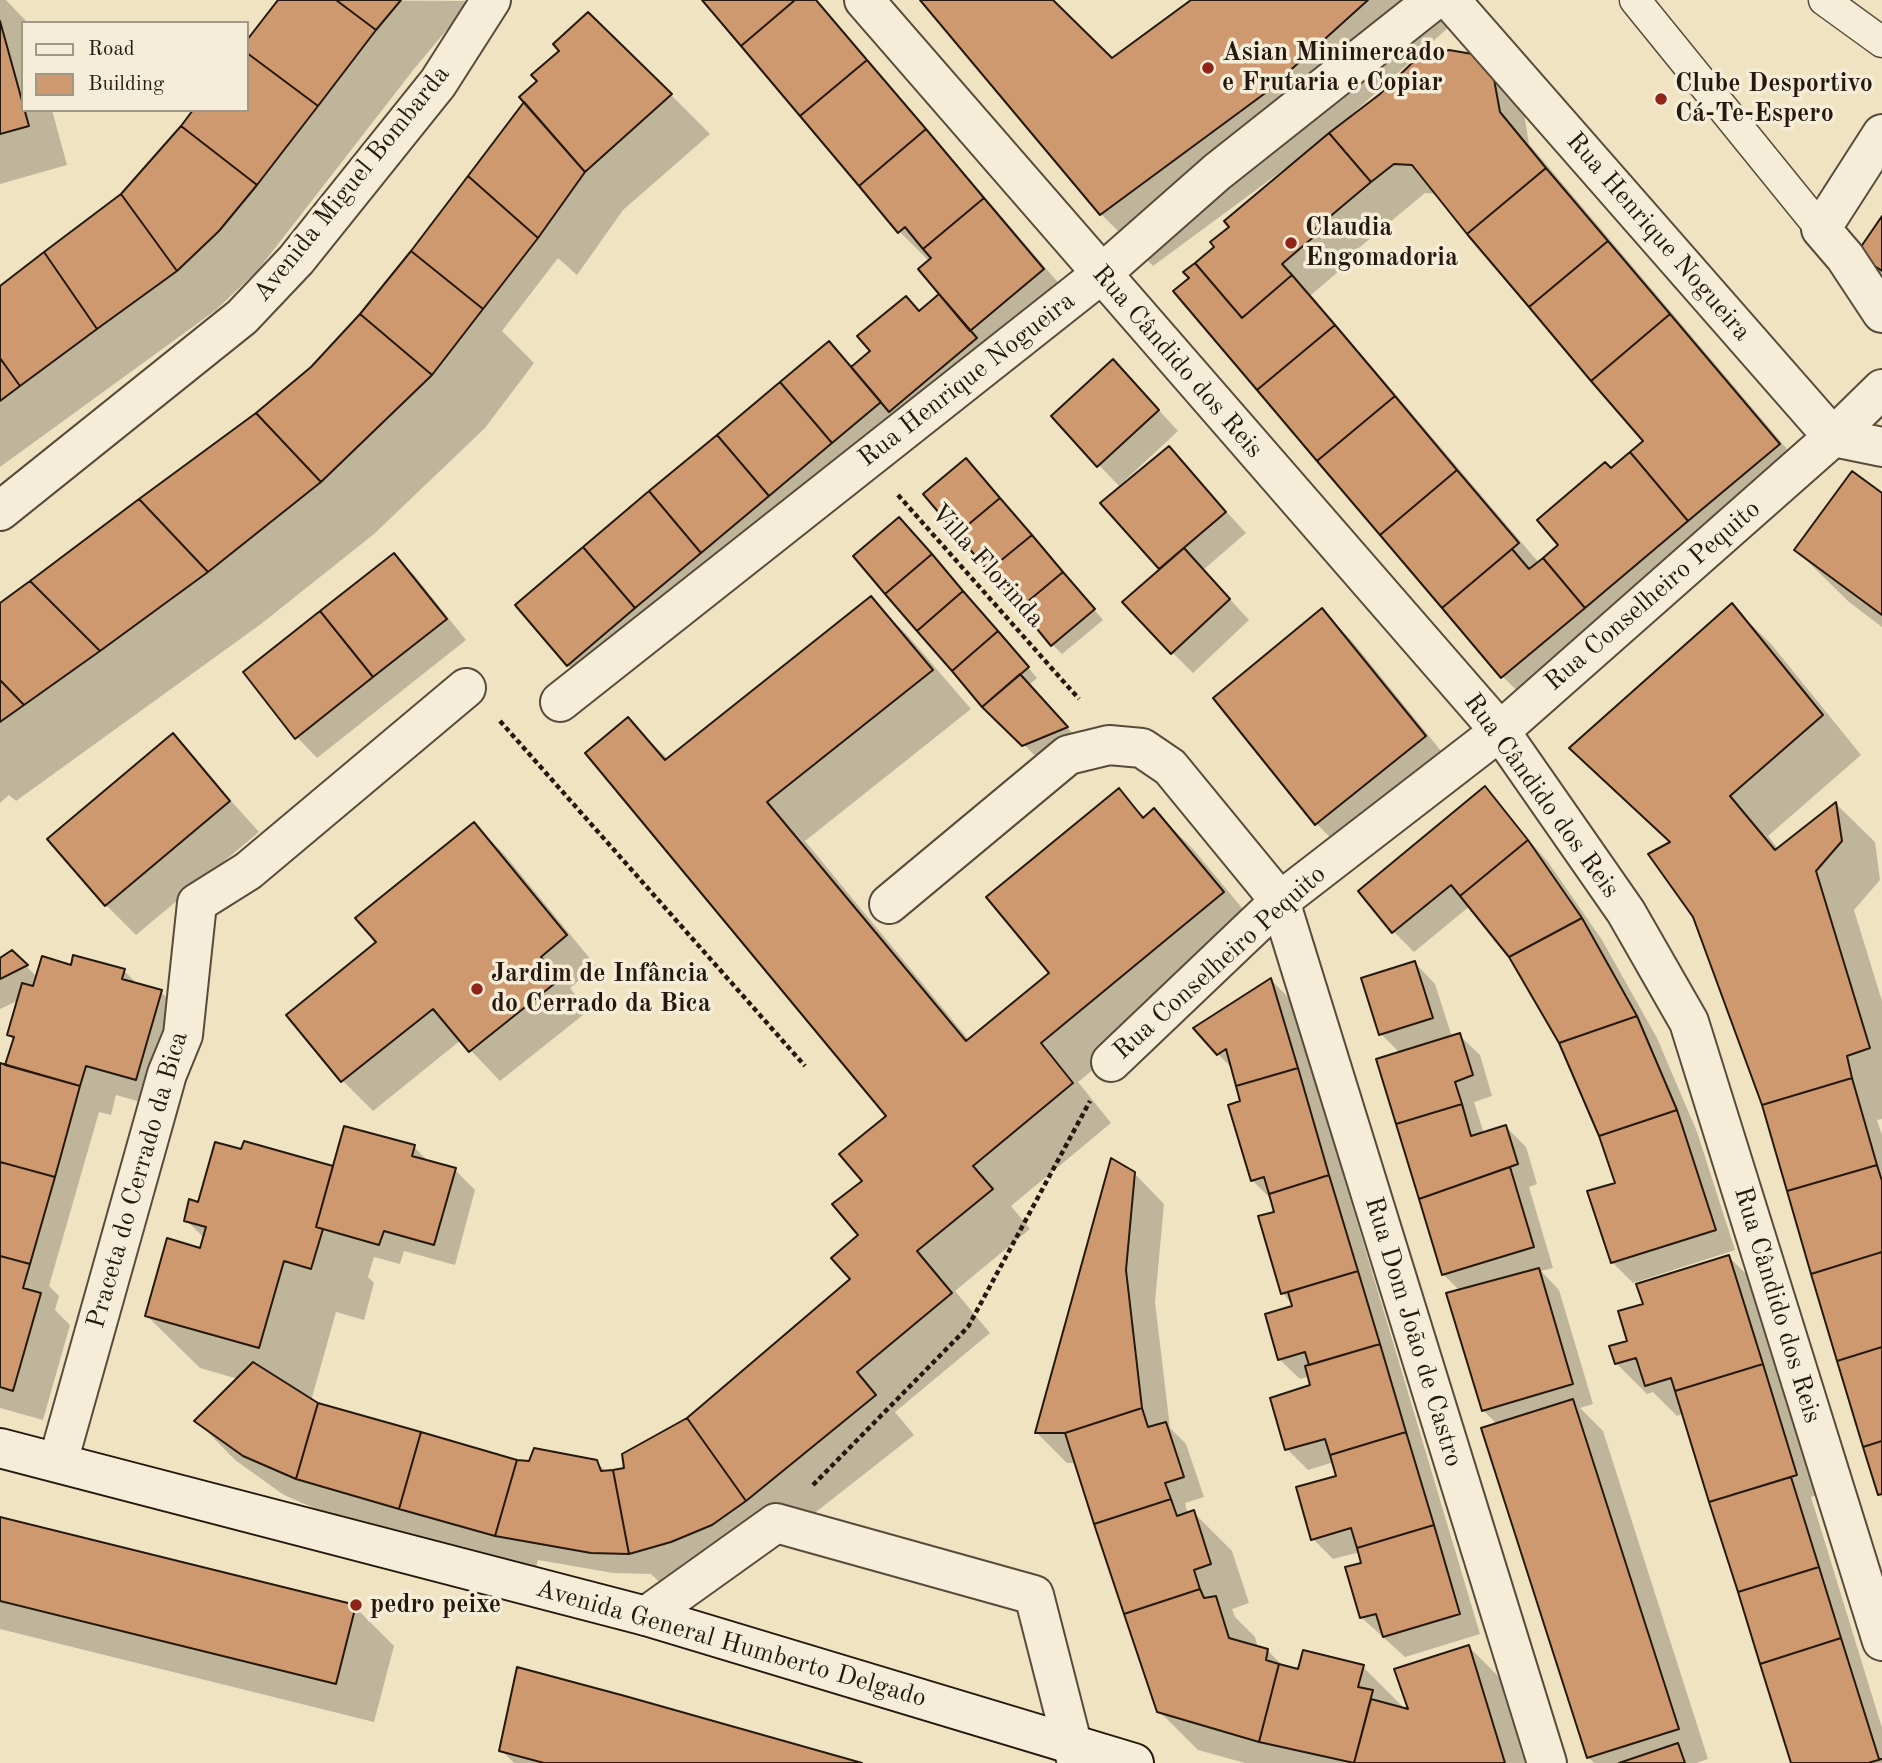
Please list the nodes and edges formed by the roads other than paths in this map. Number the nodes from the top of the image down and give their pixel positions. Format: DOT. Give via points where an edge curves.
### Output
graph roads {
  1 [pos="492,0"];
  2 [pos="864,0"];
  3 [pos="1434,0"];
  4 [pos="1450,0"];
  5 [pos="1635,0"];
  6 [pos="1824,0"];
  7 [pos="1882,42"];
  8 [pos="1882,134"];
  9 [pos="1821,229"];
  10 [pos="1100,275"];
  11 [pos="1882,313"];
  12 [pos="1882,389"];
  13 [pos="1833,437"];
  14 [pos="1882,447"];
  15 [pos="0,511"];
  16 [pos="466,688"];
  17 [pos="560,702"];
  18 [pos="1500,731"];
  19 [pos="1280,901"];
  20 [pos="889,904"];
  21 [pos="1111,1062"];
  22 [pos="0,1448"];
  23 [pos="58,1462"];
  24 [pos="646,1616"];
  25 [pos="1882,1642"];
  26 [pos="1074,1753"];
  27 [pos="1134,1763"];
  28 [pos="1547,1763"];
  1 -- 15 [label="street, Avenida Miguel Bombarda" via="438,83 296,260 251,307"];
  2 -- 10 [label="street, Rua Cândido dos Reis"];
  3 -- 10 [label="street, Rua Henrique Nogueira" via="1217,173"];
  4 -- 13 [label="street, Rua Henrique Nogueira"];
  5 -- 9 [label="lane"];
  6 -- 7 [label="lane"];
  8 -- 9 [label="street"];
  9 -- 11 [label="street"];
  10 -- 17 [label="street, Rua Henrique Nogueira"];
  10 -- 18 [label="street, Rua Cândido dos Reis"];
  12 -- 13 [label="street, Rua Conselheiro Pequito"];
  13 -- 14 [label="street"];
  13 -- 18 [label="street, Rua Conselheiro Pequito"];
  16 -- 23 [label="street, Praceta do Cerrado da Bica" via="248,871 197,903 183,1035 167,1074"];
  18 -- 19 [label="street, Rua Conselheiro Pequito"];
  18 -- 25 [label="street, Rua Cândido dos Reis" via="1626,912 1689,1022"];
  19 -- 20 [label="street" via="1170,767 1142,748 1108,745 1068,755"];
  19 -- 21 [label="street, Rua Conselheiro Pequito"];
  19 -- 28 [label="street, Rua Dom João de Castro"];
  22 -- 23 [label="street, Avenida General Humberto Delgado"];
  23 -- 24 [label="street, Avenida General Humberto Delgado"];
  24 -- 26 [label="street, Avenida General Humberto Delgado"];
  24 -- 26 [label="street" via="776,1523 1034,1595"];
  26 -- 27 [label="street, Avenida General Humberto Delgado"];
}
